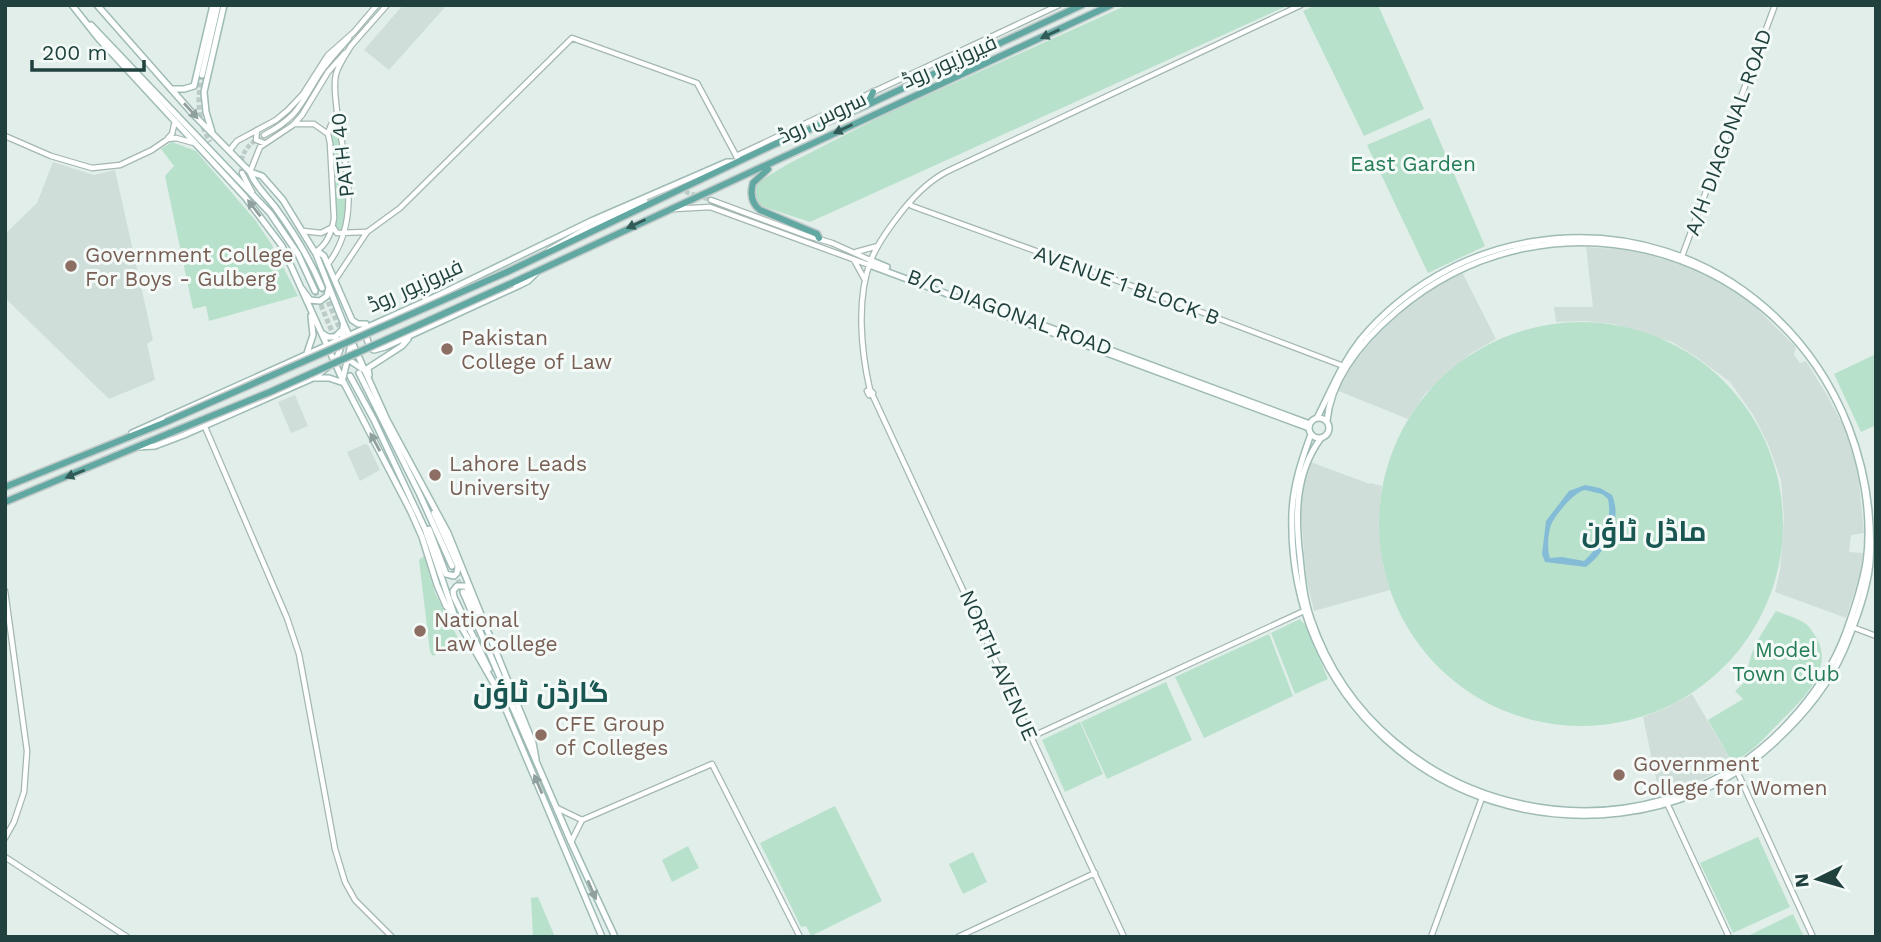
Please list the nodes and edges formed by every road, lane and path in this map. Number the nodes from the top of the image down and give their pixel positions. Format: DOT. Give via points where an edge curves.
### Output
graph roads {
  1 [pos="97,5"];
  2 [pos="216,5"];
  3 [pos="224,5"];
  4 [pos="377,5"];
  5 [pos="387,5"];
  6 [pos="1059,5"];
  7 [pos="1082,5"];
  8 [pos="1111,5"];
  9 [pos="1301,5"];
  10 [pos="1775,5"];
  11 [pos="72,6"];
  12 [pos="354,32"];
  13 [pos="351,46"];
  14 [pos="202,75"];
  15 [pos="194,86"];
  16 [pos="171,89"];
  17 [pos="204,92"];
  18 [pos="873,92"];
  19 [pos="867,105"];
  20 [pos="175,120"];
  21 [pos="293,125"];
  22 [pos="340,127"];
  23 [pos="257,130"];
  24 [pos="328,134"];
  25 [pos="213,135"];
  26 [pos="264,135"];
  27 [pos="5,136"];
  28 [pos="168,139"];
  29 [pos="210,142"];
  30 [pos="265,143"];
  31 [pos="197,144"];
  32 [pos="229,151"];
  33 [pos="784,158"];
  34 [pos="737,159"];
  35 [pos="233,172"];
  36 [pos="250,172"];
  37 [pos="242,173"];
  38 [pos="253,192"];
  39 [pos="711,200"];
  40 [pos="645,201"];
  41 [pos="909,203"];
  42 [pos="671,209"];
  43 [pos="333,227"];
  44 [pos="303,231"];
  45 [pos="344,232"];
  46 [pos="367,232"];
  47 [pos="819,238"];
  48 [pos="878,246"];
  49 [pos="545,249"];
  50 [pos="855,252"];
  51 [pos="315,253"];
  52 [pos="1681,257"];
  53 [pos="853,259"];
  54 [pos="870,262"];
  55 [pos="328,265"];
  56 [pos="343,265"];
  57 [pos="535,274"];
  58 [pos="335,280"];
  59 [pos="866,281"];
  60 [pos="298,282"];
  61 [pos="326,287"];
  62 [pos="315,291"];
  63 [pos="311,312"];
  64 [pos="383,319"];
  65 [pos="343,322"];
  66 [pos="321,332"];
  67 [pos="346,336"];
  68 [pos="410,337"];
  69 [pos="352,342"];
  70 [pos="326,344"];
  71 [pos="307,353"];
  72 [pos="340,353"];
  73 [pos="348,358"];
  74 [pos="334,361"];
  75 [pos="1344,366"];
  76 [pos="362,372"];
  77 [pos="350,376"];
  78 [pos="313,378"];
  79 [pos="343,381"];
  80 [pos="380,404"];
  81 [pos="1317,418"];
  82 [pos="1327,421"];
  83 [pos="205,427"];
  84 [pos="1310,428"];
  85 [pos="1321,438"];
  86 [pos="108,447"];
  87 [pos="137,447"];
  88 [pos="408,460"];
  89 [pos="396,466"];
  90 [pos="5,487"];
  91 [pos="5,502"];
  92 [pos="452,566"];
  93 [pos="5,591"];
  94 [pos="463,592"];
  95 [pos="1304,611"];
  96 [pos="454,614"];
  97 [pos="1850,626"];
  98 [pos="1876,636"];
  99 [pos="501,664"];
  100 [pos="498,691"];
  101 [pos="1031,737"];
  102 [pos="537,759"];
  103 [pos="1736,770"];
  104 [pos="1483,796"];
  105 [pos="1667,802"];
  106 [pos="557,808"];
  107 [pos="582,820"];
  108 [pos="5,838"];
  109 [pos="571,842"];
  110 [pos="5,857"];
  111 [pos="1095,873"];
  112 [pos="127,937"];
  113 [pos="392,937"];
  114 [pos="609,937"];
  115 [pos="800,937"];
  116 [pos="958,937"];
  117 [pos="1124,937"];
  118 [pos="1431,937"];
  119 [pos="1729,937"];
  120 [pos="1812,937"];
  1 -- 16 [label="main road"];
  2 -- 14 [label="main road"];
  2 -- 15 [label="main road"];
  3 -- 17 [label="main road"];
  4 -- 12 [label="street"];
  5 -- 13 [label="street"];
  6 -- 18 [label="street, سروس روڈ"];
  7 -- 19 [label="main road, فیروزپور روڈ"];
  8 -- 33 [label="main road, فیروزپور روڈ, one-way"];
  9 -- 41 [label="street, NORTH AVENUE" via="948,171"];
  10 -- 52 [label="street, A/H DIAGONAL ROAD"];
  11 -- 20 [label="main road"];
  11 -- 35 [label="main road"];
  12 -- 23 [label="street" via="328,55 288,110"];
  12 -- 26 [label="street" via="325,66 301,107"];
  13 -- 21 [label="street"];
  13 -- 22 [label="street, PATH 40" via="336,75"];
  15 -- 16 [label="main road"];
  15 -- 17 [label="main road" via="197,94"];
  16 -- 25 [label="main road, one-way"];
  17 -- 25 [label="main road"];
  18 -- 19 [label="main road"];
  18 -- 34 [label="street, سروس روڈ"];
  19 -- 34 [label="main road, فیروزپور روڈ"];
  20 -- 28 [label="street"];
  20 -- 31 [label="main road"];
  21 -- 24 [label="street, PATH 40" via="314,124"];
  21 -- 30 [label="street"];
  22 -- 24 [label="street" via="330,126"];
  22 -- 45 [label="street, PATH 40" via="349,181"];
  23 -- 30 [label="street" via="256,140"];
  23 -- 32 [label="street"];
  24 -- 43 [label="street, PATH 40"];
  25 -- 32 [label="main road"];
  27 -- 28 [label="street" via="92,168 120,165"];
  28 -- 31 [label="street"];
  29 -- 35 [label="main road"];
  30 -- 36 [label="street"];
  60 -- 31 [label="main road, one-way" via="282,246 263,220"];
  32 -- 36 [label="main road"];
  33 -- 42 [label="main road, فیروزپور روڈ"];
  33 -- 47 [label="main road" via="753,183 754,205"];
  34 -- 46 [label="street" via="697,83 572,38 400,208"];
  34 -- 49 [label="main road, فیروزپور روڈ" via="644,208"];
  35 -- 38 [label="main road"];
  36 -- 44 [label="main road" via="262,176"];
  36 -- 61 [label="main road"];
  37 -- 38 [label="street"];
  38 -- 62 [label="main road" via="293,247"];
  39 -- 47 [label="street, B/C DIAGONAL ROAD"];
  40 -- 49 [label="street"];
  41 -- 48 [label="street, NORTH AVENUE"];
  41 -- 75 [label="street, AVENUE 1 BLOCK B"];
  42 -- 53 [label="street" via="710,207"];
  42 -- 57 [label="main road, فیروزپور روڈ, one-way"];
  43 -- 44 [label="street" via="321,233"];
  43 -- 45 [label="street" via="337,233"];
  43 -- 51 [label="street, PATH 40"];
  44 -- 51 [label="main road"];
  45 -- 46 [label="street"];
  45 -- 55 [label="street, PATH 40"];
  46 -- 56 [label="street"];
  47 -- 50 [label="street, B/C DIAGONAL ROAD"];
  48 -- 50 [label="street"];
  48 -- 54 [label="street, NORTH AVENUE"];
  49 -- 64 [label="main road, فیروزپور روڈ"];
  49 -- 86 [label="main road, فیروزپور روڈ, bridge" via="507,272"];
  50 -- 54 [label="street, B/C DIAGONAL ROAD"];
  51 -- 55 [label="main road" via="321,253"];
  51 -- 61 [label="main road"];
  52 -- 75 [label="main road" via="1636,242 1587,237 1496,249 1417,289 1368,331"];
  52 -- 97 [label="main road" via="1727,276 1768,304 1811,349 1842,401 1863,457 1871,519 1870,570"];
  53 -- 54 [label="street"];
  53 -- 59 [label="street"];
  54 -- 59 [label="street, NORTH AVENUE"];
  54 -- 84 [label="main road, B/C DIAGONAL ROAD"];
  55 -- 56 [label="street"];
  55 -- 58 [label="main road"];
  56 -- 58 [label="street"];
  57 -- 68 [label="main road, فیروزپور روڈ"];
  57 -- 87 [label="main road, فیروزپور روڈ, bridge"];
  58 -- 64 [label="main road" via="355,323"];
  59 -- 101 [label="street, NORTH AVENUE" via="863,357 871,392"];
  60 -- 61 [label="main road" via="310,300 327,296"];
  60 -- 63 [label="main road"];
  61 -- 65 [label="main road"];
  63 -- 66 [label="main road"];
  63 -- 71 [label="main road" via="313,335"];
  64 -- 67 [label="main road, فیروزپور روڈ"];
  64 -- 68 [label="main road" via="366,330 370,348 377,350"];
  64 -- 69 [label="main road"];
  65 -- 66 [label="main road" via="335,337"];
  65 -- 67 [label="main road"];
  66 -- 70 [label="main road"];
  67 -- 69 [label="main road"];
  67 -- 70 [label="main road, فیروزپور روڈ"];
  67 -- 72 [label="main road"];
  68 -- 80 [label="main road, فیروزپور روڈ" via="368,368"];
  69 -- 73 [label="main road"];
  69 -- 76 [label="main road"];
  70 -- 71 [label="main road, فیروزپور روڈ"];
  70 -- 72 [label="main road"];
  70 -- 74 [label="main road"];
  71 -- 86 [label="main road, فیروزپور روڈ"];
  72 -- 73 [label="main road"];
  72 -- 74 [label="main road"];
  73 -- 76 [label="main road"];
  73 -- 79 [label="main road"];
  74 -- 78 [label="main road"];
  74 -- 79 [label="main road"];
  75 -- 81 [label="main road"];
  75 -- 82 [label="main road"];
  76 -- 80 [label="main road"];
  76 -- 92 [label="main road"];
  77 -- 89 [label="main road"];
  78 -- 79 [label="main road"];
  78 -- 83 [label="main road"];
  96 -- 79 [label="main road, one-way" via="437,585 410,510"];
  80 -- 88 [label="main road"];
  81 -- 82 [label="main road"];
  81 -- 84 [label="main road"];
  82 -- 85 [label="main road" via="1329,432"];
  83 -- 87 [label="main road" via="155,446"];
  83 -- 113 [label="street" via="294,637 345,882 352,896"];
  84 -- 85 [label="main road, B/C DIAGONAL ROAD"];
  84 -- 95 [label="main road" via="1292,510 1295,566"];
  85 -- 104 [label="main road" via="1306,461 1297,510 1303,589 1323,648 1357,704 1403,750"];
  86 -- 90 [label="main road, فیروزپور روڈ"];
  87 -- 91 [label="main road, one-way"];
  88 -- 89 [label="main road" via="457,566 454,576 446,573"];
  88 -- 99 [label="main road" via="448,533"];
  89 -- 96 [label="main road" via="425,529"];
  93 -- 108 [label="street" via="27,751 24,792"];
  94 -- 102 [label="main road"];
  95 -- 101 [label="street"];
  95 -- 104 [label="main road" via="1336,682 1369,723 1420,768"];
  96 -- 100 [label="main road"];
  97 -- 98 [label="street"];
  97 -- 103 [label="main road" via="1839,660 1811,703 1772,745"];
  99 -- 100 [label="main road" via="466,586 457,586 453,597"];
  99 -- 102 [label="main road"];
  114 -- 100 [label="main road, one-way" via="600,928"];
  101 -- 111 [label="street, NORTH AVENUE"];
  102 -- 106 [label="main road"];
  103 -- 105 [label="main road" via="1697,793"];
  103 -- 120 [label="street"];
  104 -- 105 [label="main road" via="1547,814 1576,816 1640,810"];
  104 -- 118 [label="street"];
  105 -- 119 [label="street"];
  106 -- 107 [label="street"];
  106 -- 109 [label="main road"];
  107 -- 109 [label="street"];
  107 -- 115 [label="street" via="712,764"];
  109 -- 114 [label="main road, one-way" via="608,924"];
  110 -- 112 [label="street"];
  111 -- 116 [label="street"];
  111 -- 117 [label="street, NORTH AVENUE"];
}
